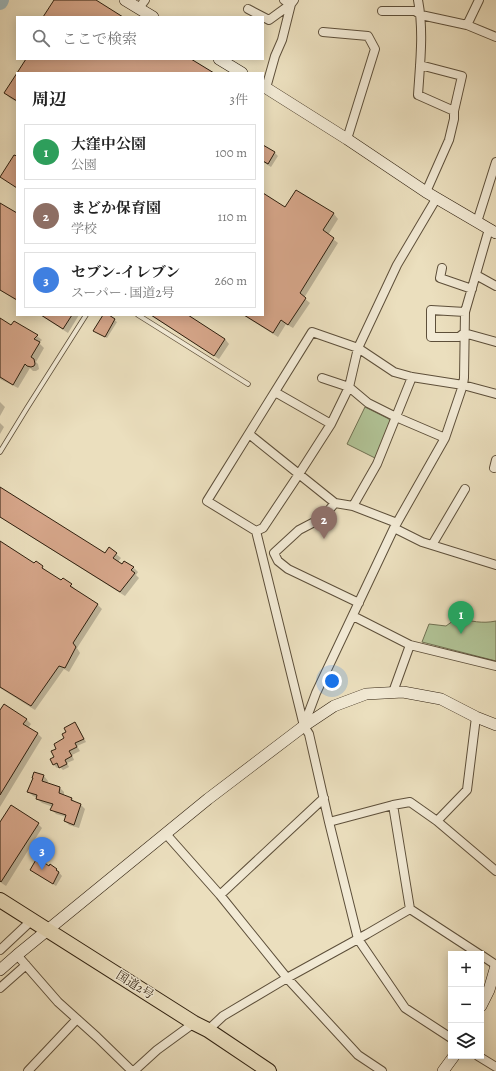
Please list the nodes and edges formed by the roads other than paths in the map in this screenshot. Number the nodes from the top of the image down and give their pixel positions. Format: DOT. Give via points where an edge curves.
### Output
graph roads {
  1 [pos="126,0"];
  2 [pos="418,0"];
  3 [pos="480,0"];
  4 [pos="290,1"];
  5 [pos="142,4"];
  6 [pos="248,9"];
  7 [pos="382,12"];
  8 [pos="421,15"];
  9 [pos="151,16"];
  10 [pos="261,16"];
  11 [pos="264,17"];
  12 [pos="467,25"];
  13 [pos="323,32"];
  14 [pos="496,37"];
  15 [pos="221,60"];
  16 [pos="420,65"];
  17 [pos="240,72"];
  18 [pos="264,87"];
  19 [pos="454,111"];
  20 [pos="347,139"];
  21 [pos="496,162"];
  22 [pos="426,192"];
  23 [pos="436,199"];
  24 [pos="477,222"];
  25 [pos="493,231"];
  26 [pos="442,268"];
  27 [pos="476,275"];
  28 [pos="496,286"];
  29 [pos="472,289"];
  30 [pos="465,312"];
  31 [pos="85,316"];
  32 [pos="140,316"];
  33 [pos="464,333"];
  34 [pos="496,342"];
  35 [pos="358,348"];
  36 [pos="412,377"];
  37 [pos="322,378"];
  38 [pos="248,384"];
  39 [pos="463,385"];
  40 [pos="349,386"];
  41 [pos="275,392"];
  42 [pos="496,394"];
  43 [pos="396,417"];
  44 [pos="331,424"];
  45 [pos="249,434"];
  46 [pos="445,438"];
  47 [pos="0,452"];
  48 [pos="299,474"];
  49 [pos="465,489"];
  50 [pos="335,503"];
  51 [pos="353,506"];
  52 [pos="396,526"];
  53 [pos="256,531"];
  54 [pos="432,545"];
  55 [pos="278,561"];
  56 [pos="264,564"];
  57 [pos="496,565"];
  58 [pos="359,603"];
  59 [pos="352,616"];
  60 [pos="410,646"];
  61 [pos="496,666"];
  62 [pos="393,692"];
  63 [pos="476,717"];
  64 [pos="496,725"];
  65 [pos="304,726"];
  66 [pos="324,798"];
  67 [pos="393,805"];
  68 [pos="437,821"];
  69 [pos="329,822"];
  70 [pos="166,834"];
  71 [pos="496,871"];
  72 [pos="220,895"];
  73 [pos="0,900"];
  74 [pos="410,909"];
  75 [pos="32,920"];
  76 [pos="48,930"];
  77 [pos="358,939"];
  78 [pos="0,950"];
  79 [pos="474,951"];
  80 [pos="17,955"];
  81 [pos="484,958"];
  82 [pos="26,965"];
  83 [pos="496,965"];
  84 [pos="0,970"];
  85 [pos="287,978"];
  86 [pos="0,988"];
  87 [pos="484,1000"];
  88 [pos="77,1019"];
  89 [pos="194,1023"];
  90 [pos="208,1030"];
  91 [pos="448,1036"];
  92 [pos="452,1059"];
  93 [pos="483,1059"];
  94 [pos="496,1067"];
  95 [pos="32,1070"];
  96 [pos="133,1071"];
  97 [pos="269,1071"];
  98 [pos="382,1071"];
  99 [pos="443,1071"];
  1 -- 5 [label="street"];
  2 -- 8 [label="street"];
  3 -- 12 [label="street"];
  4 -- 11 [label="street" via="269,20"];
  4 -- 18 [label="street" via="282,40"];
  5 -- 9 [label="street"];
  6 -- 10 [label="street"];
  7 -- 8 [label="street" via="415,12"];
  8 -- 12 [label="street"];
  8 -- 16 [label="street"];
  12 -- 14 [label="street"];
  13 -- 20 [label="street" via="368,36 375,49"];
  15 -- 17 [label="street"];
  16 -- 19 [label="street" via="418,96"];
  16 -- 19 [label="street" via="462,76"];
  18 -- 20 [label="street"];
  19 -- 22 [label="street" via="449,140"];
  20 -- 22 [label="street"];
  21 -- 24 [label="street"];
  22 -- 23 [label="street"];
  23 -- 24 [label="street"];
  23 -- 35 [label="street" via="397,265"];
  24 -- 25 [label="street"];
  25 -- 27 [label="street"];
  26 -- 29 [label="street" via="440,278"];
  27 -- 28 [label="street"];
  27 -- 29 [label="street"];
  29 -- 30 [label="street"];
  30 -- 33 [label="street"];
  30 -- 33 [label="street" via="431,310 431,337 459,337"];
  31 -- 47 [label="lane"];
  32 -- 38 [label="lane"];
  33 -- 34 [label="street"];
  33 -- 39 [label="street"];
  35 -- 36 [label="street" via="394,372"];
  35 -- 40 [label="street"];
  35 -- 41 [label="street" via="312,332"];
  36 -- 39 [label="street"];
  36 -- 43 [label="street"];
  37 -- 40 [label="street"];
  39 -- 42 [label="street"];
  39 -- 46 [label="street"];
  40 -- 43 [label="street" via="368,403"];
  40 -- 44 [label="street"];
  41 -- 44 [label="street"];
  41 -- 45 [label="street"];
  43 -- 46 [label="street"];
  43 -- 51 [label="street" via="377,464"];
  44 -- 48 [label="street"];
  45 -- 48 [label="street"];
  45 -- 53 [label="street" via="207,501"];
  46 -- 52 [label="street"];
  48 -- 50 [label="street"];
  48 -- 53 [label="street" via="262,528"];
  49 -- 54 [label="street"];
  50 -- 51 [label="street"];
  50 -- 55 [label="street" via="322,518 299,530 274,553"];
  51 -- 52 [label="street"];
  52 -- 54 [label="street" via="422,542"];
  52 -- 58 [label="street"];
  53 -- 56 [label="street"];
  54 -- 57 [label="street"];
  55 -- 56 [label="street"];
  55 -- 58 [label="street" via="288,569"];
  56 -- 65 [label="street"];
  58 -- 59 [label="street"];
  59 -- 60 [label="street"];
  59 -- 65 [label="street" via="316,693"];
  60 -- 61 [label="street"];
  60 -- 62 [label="street"];
  62 -- 63 [label="street" via="441,699"];
  62 -- 65 [label="street" via="366,694 334,706"];
  63 -- 64 [label="street"];
  63 -- 68 [label="street" via="467,790"];
  65 -- 66 [label="street" via="309,734"];
  65 -- 70 [label="street"];
  66 -- 69 [label="street"];
  66 -- 72 [label="street"];
  67 -- 68 [label="street" via="410,802"];
  67 -- 69 [label="street"];
  67 -- 74 [label="street"];
  68 -- 71 [label="street"];
  69 -- 77 [label="street"];
  70 -- 72 [label="street"];
  70 -- 76 [label="street"];
  72 -- 85 [label="street"];
  73 -- 75 [label="highway, 国道2号"];
  74 -- 77 [label="street"];
  74 -- 79 [label="street"];
  75 -- 76 [label="highway, 国道2号"];
  75 -- 78 [label="street"];
  76 -- 80 [label="street"];
  76 -- 89 [label="highway, 国道2号"];
  77 -- 85 [label="street"];
  77 -- 91 [label="street" via="405,1008"];
  80 -- 82 [label="street"];
  80 -- 84 [label="street"];
  81 -- 83 [label="street"];
  82 -- 86 [label="street"];
  82 -- 88 [label="street" via="58,1002"];
  83 -- 87 [label="street"];
  85 -- 90 [label="street" via="223,1016"];
  85 -- 98 [label="street" via="358,1055"];
  88 -- 95 [label="street"];
  88 -- 96 [label="street"];
  89 -- 90 [label="highway, 国道2号"];
  89 -- 96 [label="street"];
  90 -- 97 [label="highway, 国道2号"];
  92 -- 99 [label="street"];
  93 -- 94 [label="street"];
}
